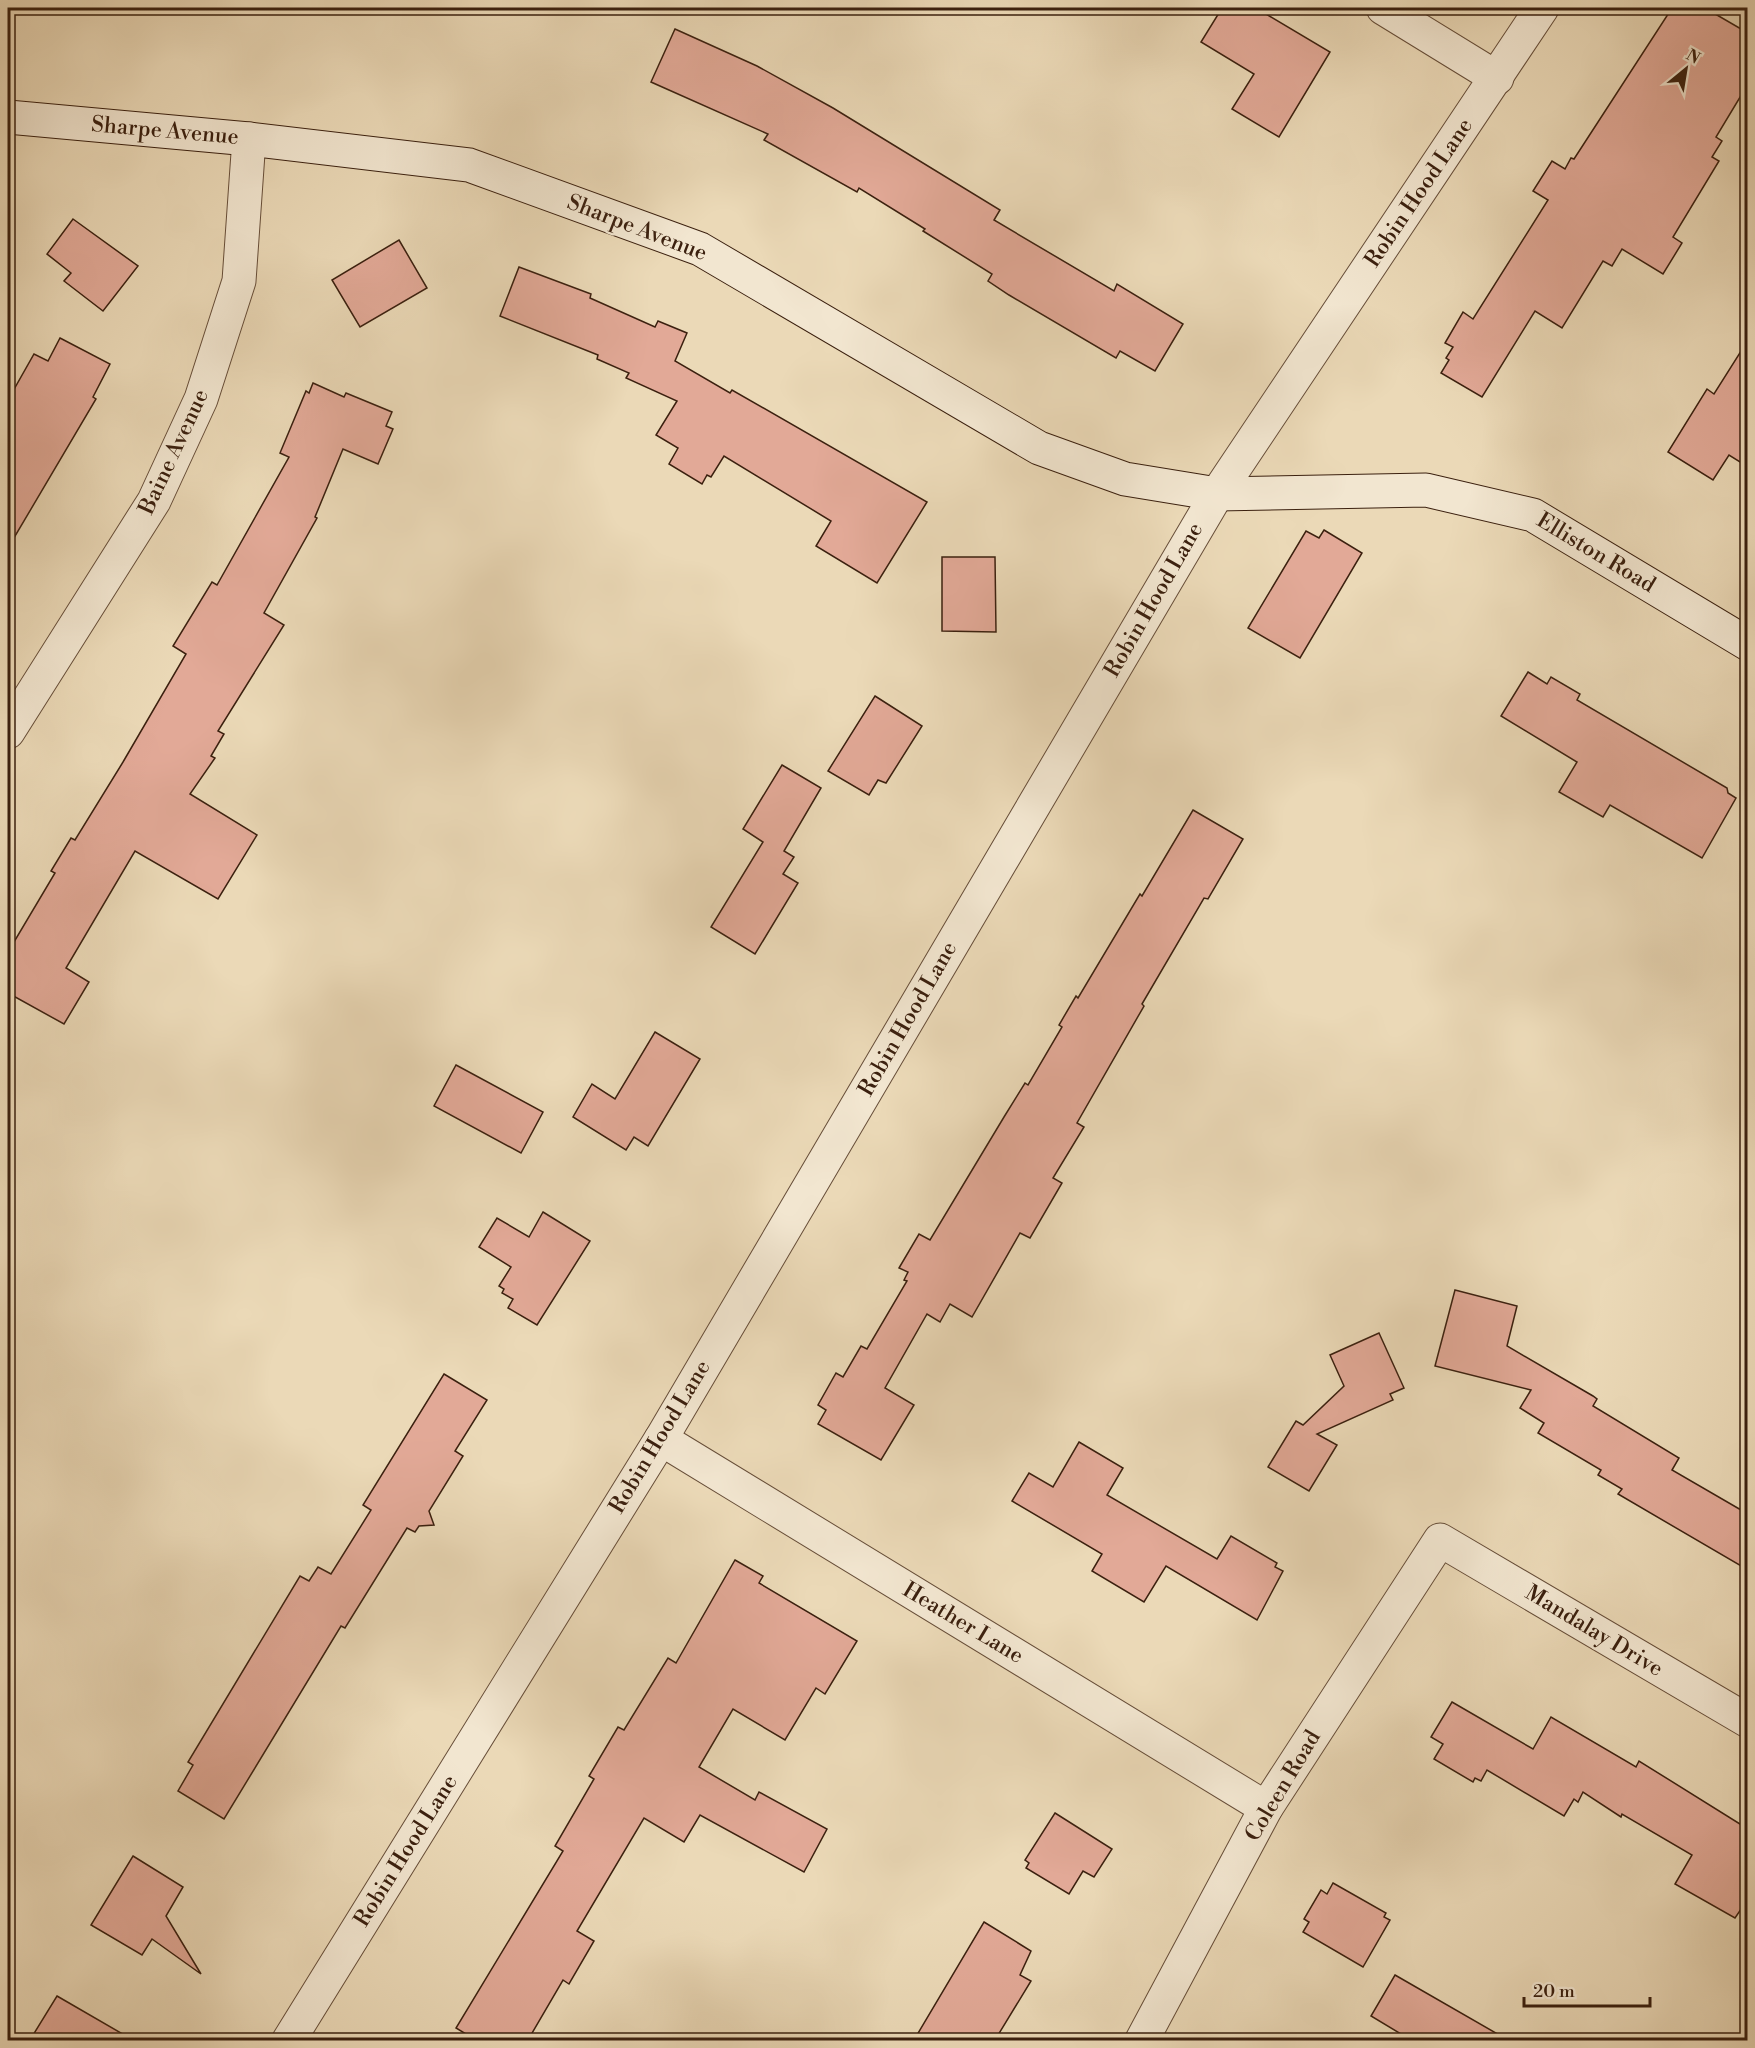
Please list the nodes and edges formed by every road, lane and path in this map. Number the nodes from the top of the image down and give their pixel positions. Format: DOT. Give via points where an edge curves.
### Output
graph roads {
  1 [pos="1383,8"];
  2 [pos="1542,8"];
  3 [pos="1497,78"];
  4 [pos="8,117"];
  5 [pos="249,139"];
  6 [pos="1217,494"];
  7 [pos="1748,644"];
  8 [pos="8,732"];
  9 [pos="661,1439"];
  10 [pos="1440,1540"];
  11 [pos="1748,1721"];
  12 [pos="1266,1808"];
  13 [pos="1153,2037"];
  14 [pos="289,2040"];
  1 -- 3 [label="street"];
  2 -- 3 [label="street, Robin Hood Lane"];
  3 -- 6 [label="street, Robin Hood Lane"];
  4 -- 5 [label="street, Sharpe Avenue"];
  5 -- 6 [label="street, Sharpe Avenue" via="469,165 700,249 1039,448 1125,479"];
  5 -- 8 [label="street, Baine Avenue" via="239,281 201,399 154,501"];
  6 -- 7 [label="street, Elliston Road" via="1426,490 1533,515"];
  6 -- 9 [label="street, Robin Hood Lane"];
  9 -- 12 [label="street, Heather Lane"];
  9 -- 14 [label="street, Robin Hood Lane"];
  10 -- 11 [label="street, Mandalay Drive"];
  10 -- 12 [label="street, Coleen Road"];
  12 -- 13 [label="street, Coleen Road"];
}
